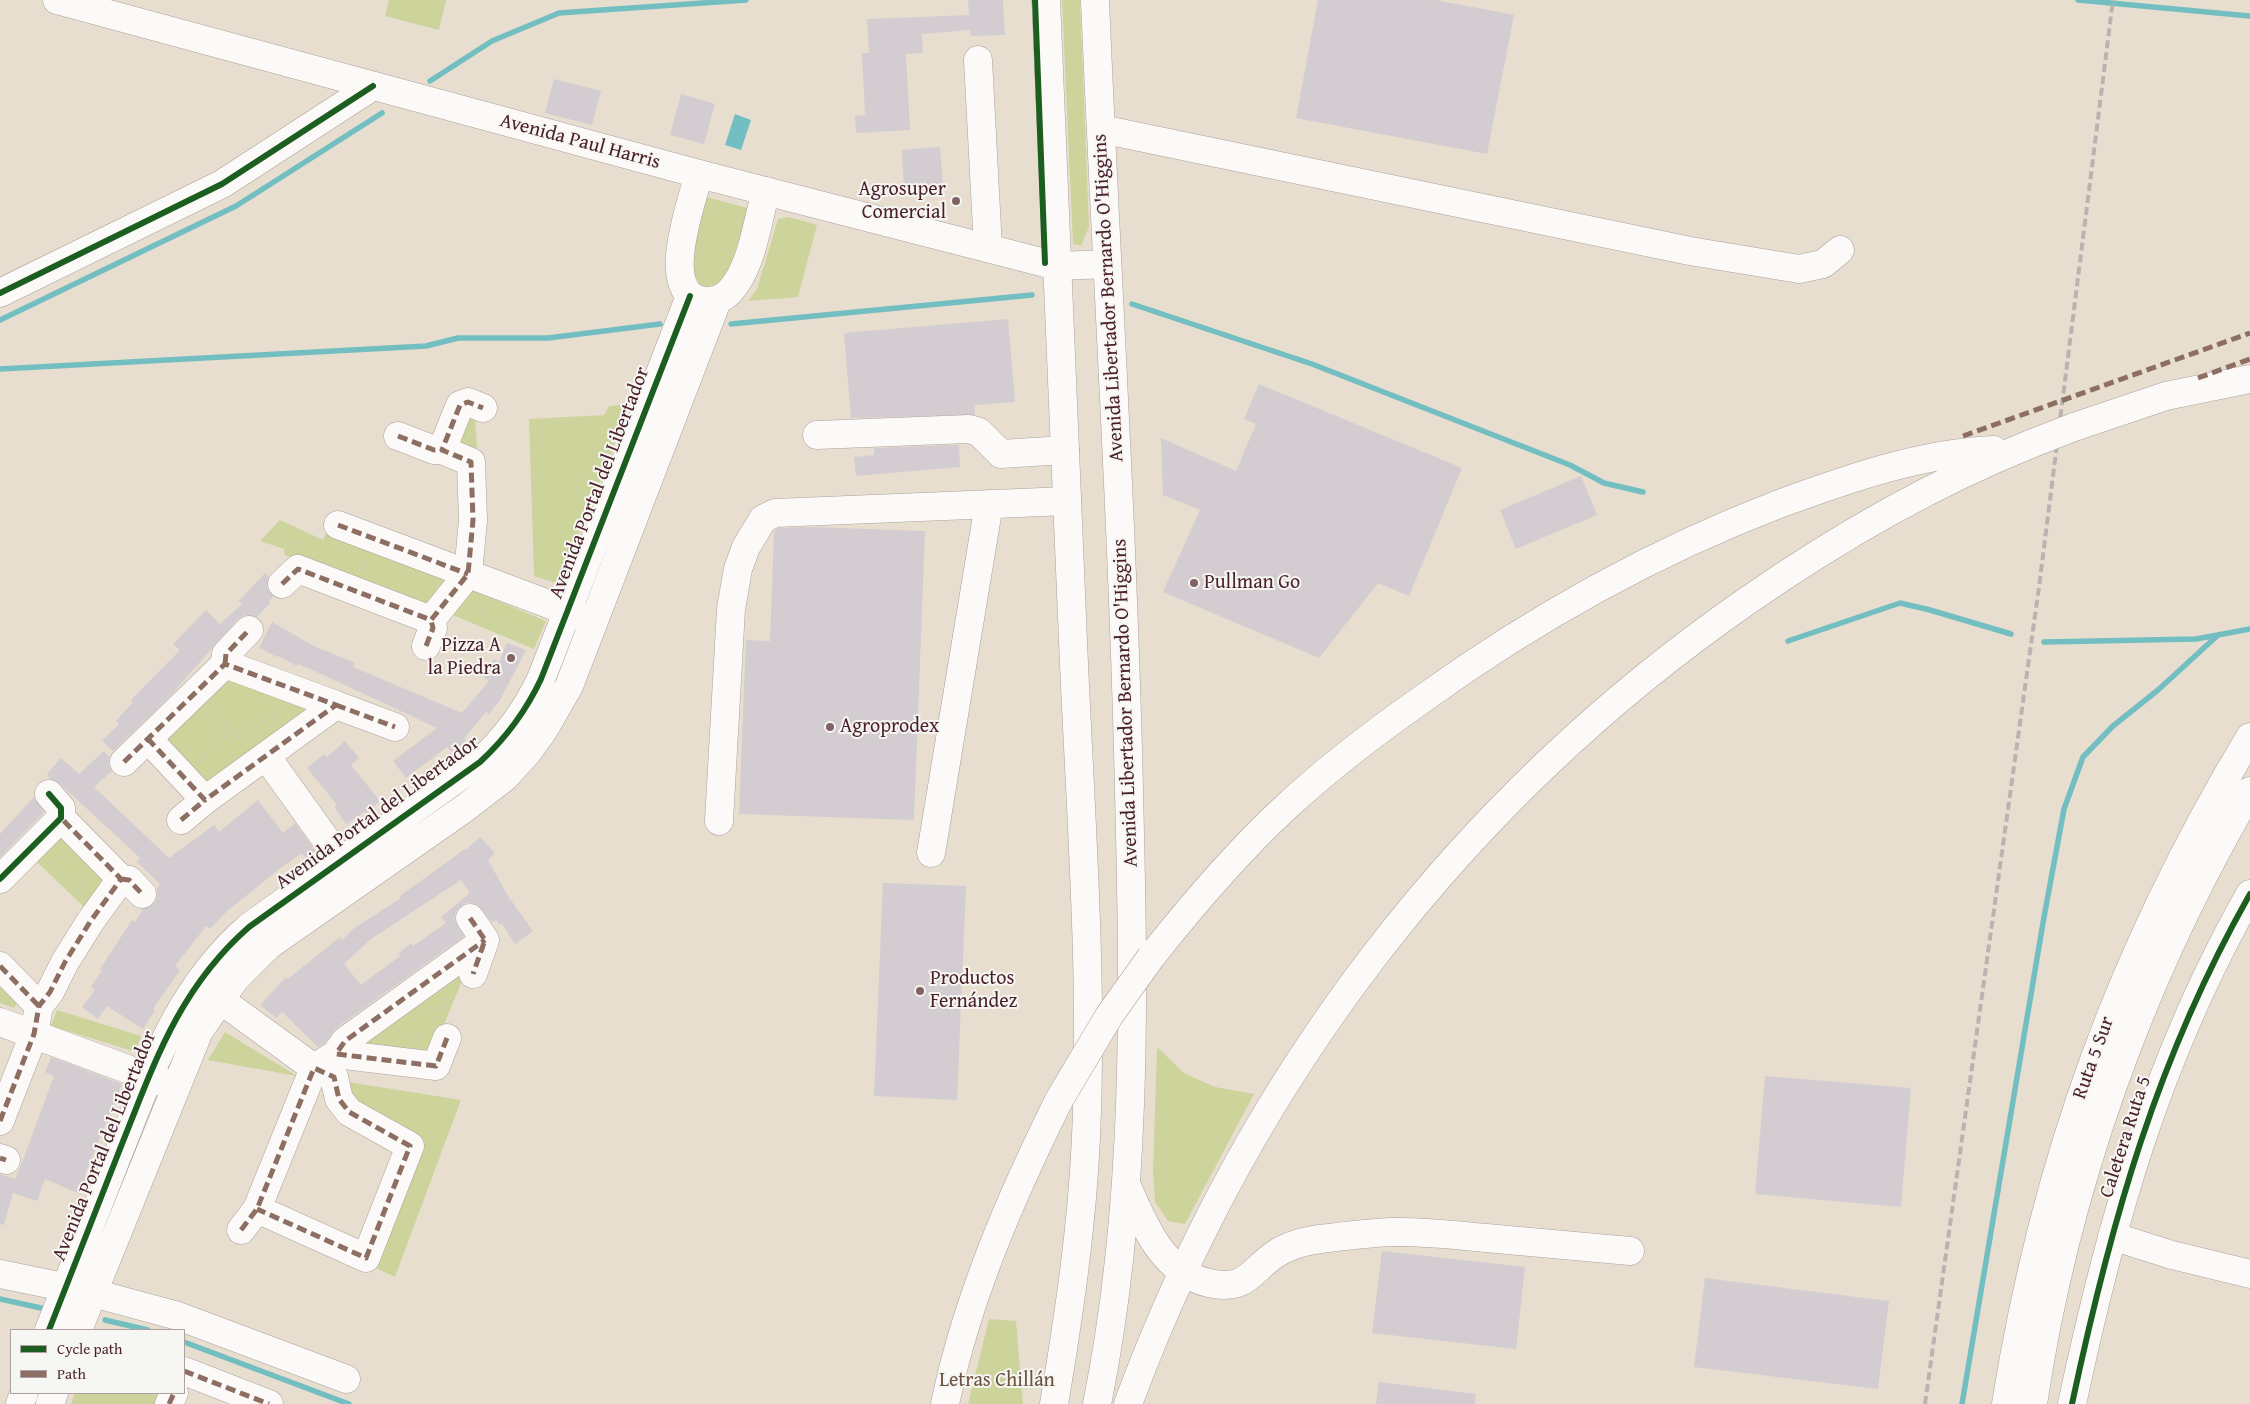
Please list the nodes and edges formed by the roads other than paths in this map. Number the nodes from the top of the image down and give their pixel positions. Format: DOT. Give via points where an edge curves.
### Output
graph roads {
  1 [pos="57,0"];
  2 [pos="1046,0"];
  3 [pos="1096,0"];
  4 [pos="978,60"];
  5 [pos="373,86"];
  6 [pos="1101,129"];
  7 [pos="699,174"];
  8 [pos="766,192"];
  9 [pos="988,248"];
  10 [pos="1840,250"];
  11 [pos="1106,264"];
  12 [pos="1058,266"];
  13 [pos="0,292"];
  14 [pos="690,296"];
  15 [pos="717,302"];
  16 [pos="2250,379"];
  17 [pos="483,408"];
  18 [pos="817,435"];
  19 [pos="398,436"];
  20 [pos="2025,446"];
  21 [pos="442,450"];
  22 [pos="1065,450"];
  23 [pos="1067,501"];
  24 [pos="989,504"];
  25 [pos="338,525"];
  26 [pos="468,574"];
  27 [pos="282,584"];
  28 [pos="567,611"];
  29 [pos="594,621"];
  30 [pos="248,630"];
  31 [pos="225,664"];
  32 [pos="336,705"];
  33 [pos="396,727"];
  34 [pos="2250,737"];
  35 [pos="148,738"];
  36 [pos="264,758"];
  37 [pos="124,762"];
  38 [pos="2250,791"];
  39 [pos="49,794"];
  40 [pos="205,800"];
  41 [pos="61,818"];
  42 [pos="182,820"];
  43 [pos="720,821"];
  44 [pos="931,853"];
  45 [pos="341,861"];
  46 [pos="0,879"];
  47 [pos="357,883"];
  48 [pos="2250,894"];
  49 [pos="470,918"];
  50 [pos="485,940"];
  51 [pos="0,966"];
  52 [pos="473,974"];
  53 [pos="197,983"];
  54 [pos="220,998"];
  55 [pos="39,1006"];
  56 [pos="0,1022"];
  57 [pos="437,1029"];
  58 [pos="34,1034"];
  59 [pos="325,1061"];
  60 [pos="149,1078"];
  61 [pos="176,1087"];
  62 [pos="0,1122"];
  63 [pos="1127,1186"];
  64 [pos="2112,1236"];
  65 [pos="1630,1252"];
  66 [pos="1182,1273"];
  67 [pos="0,1274"];
  68 [pos="2250,1274"];
  69 [pos="65,1288"];
  70 [pos="93,1293"];
  71 [pos="49,1329"];
  72 [pos="78,1329"];
  73 [pos="185,1371"];
  74 [pos="346,1379"];
  75 [pos="269,1404"];
  76 [pos="945,1404"];
  77 [pos="1054,1404"];
  78 [pos="1097,1404"];
  79 [pos="1128,1404"];
  80 [pos="2006,1404"];
  81 [pos="2033,1404"];
  82 [pos="2072,1404"];
  1 -- 5 [label="main road, Avenida Paul Harris"];
  2 -- 12 [label="main road"];
  3 -- 6 [label="main road, Avenida Libertador Bernardo O'Higgins"];
  4 -- 9 [label="main road"];
  5 -- 7 [label="main road, Avenida Paul Harris"];
  5 -- 13 [label="main road" via="222,184"];
  6 -- 10 [label="main road" via="1775,266 1815,267"];
  6 -- 11 [label="main road, Avenida Libertador Bernardo O'Higgins"];
  7 -- 8 [label="main road, Avenida Paul Harris"];
  7 -- 14 [label="main road" via="679,246 683,285"];
  8 -- 9 [label="main road, Avenida Paul Harris"];
  8 -- 15 [label="main road" via="746,265 730,292"];
  9 -- 12 [label="main road, Avenida Paul Harris"];
  11 -- 12 [label="main road, Avenida Paul Harris"];
  11 -- 63 [label="main road, Avenida Libertador Bernardo O'Higgins" via="1120,508 1133,949"];
  12 -- 22 [label="main road"];
  14 -- 15 [label="main road"];
  14 -- 28 [label="main road, Avenida Portal del Libertador"];
  15 -- 29 [label="main road"];
  16 -- 20 [label="main road, bridge" via="2166,396"];
  17 -- 21 [label="main road" via="468,402 460,405"];
  18 -- 22 [label="main road" via="969,429 979,432 1001,454"];
  19 -- 21 [label="main road"];
  20 -- 66 [label="main road" via="1907,502 1779,578 1674,654 1548,761 1435,880 1352,982 1249,1142"];
  20 -- 76 [label="main road, bridge" via="1930,459 1863,476 1804,495 1699,537 1544,618 1449,679 1338,762 1286,807 1207,889 1151,957 1109,1016 1059,1100 991,1253 959,1345"];
  21 -- 26 [label="main road" via="471,462 473,520"];
  22 -- 23 [label="main road"];
  23 -- 24 [label="main road"];
  23 -- 77 [label="main road" via="1088,1040 1079,1236"];
  24 -- 43 [label="main road" via="775,513 763,519 738,569 731,609"];
  24 -- 44 [label="main road"];
  25 -- 26 [label="main road"];
  26 -- 27 [label="main road" via="428,633 353,590 298,569"];
  26 -- 28 [label="main road"];
  28 -- 29 [label="main road"];
  28 -- 45 [label="main road, Avenida Portal del Libertador" via="534,693 498,746"];
  29 -- 47 [label="main road" via="557,709 522,759 504,778 465,808"];
  30 -- 31 [label="main road" via="226,654"];
  31 -- 32 [label="main road"];
  31 -- 35 [label="main road"];
  32 -- 33 [label="main road"];
  32 -- 36 [label="main road"];
  34 -- 80 [label="main road, Ruta 5 Sur" via="2167,886 2095,1054 2053,1182 2022,1310"];
  35 -- 37 [label="main road"];
  35 -- 40 [label="main road"];
  36 -- 40 [label="main road"];
  36 -- 45 [label="main road"];
  38 -- 81 [label="main road, Ruta 5 Sur" via="2180,924 2114,1081 2067,1238 2046,1328"];
  39 -- 41 [label="main road" via="62,808"];
  40 -- 42 [label="main road"];
  41 -- 46 [label="main road" via="39,855"];
  41 -- 55 [label="main road" via="132,886 98,911"];
  45 -- 47 [label="main road"];
  45 -- 53 [label="main road, Avenida Portal del Libertador" via="249,926 218,956"];
  47 -- 54 [label="main road" via="269,945 234,979"];
  48 -- 64 [label="main road, Caletera Ruta 5" via="2215,959 2176,1044 2145,1124"];
  49 -- 50 [label="main road"];
  50 -- 52 [label="main road"];
  50 -- 59 [label="main road" via="345,1040"];
  51 -- 55 [label="main road"];
  53 -- 54 [label="main road"];
  53 -- 60 [label="main road, Avenida Portal del Libertador" via="175,1020"];
  54 -- 59 [label="main road"];
  54 -- 61 [label="main road" via="199,1031"];
  55 -- 58 [label="main road"];
  56 -- 58 [label="main road"];
  57 -- 59 [label="main road" via="436,1066"];
  58 -- 60 [label="main road"];
  58 -- 62 [label="main road"];
  59 -- 59 [label="main road" via="249,1219 366,1258 410,1146 349,1112 340,1099"];
  60 -- 61 [label="main road"];
  60 -- 69 [label="main road, Avenida Portal del Libertador"];
  61 -- 70 [label="main road"];
  63 -- 66 [label="main road" via="1153,1239"];
  63 -- 78 [label="main road, Avenida Libertador Bernardo O'Higgins" via="1112,1316"];
  64 -- 68 [label="main road"];
  64 -- 82 [label="main road, Caletera Ruta 5"];
  65 -- 66 [label="main road" via="1427,1232 1392,1232 1318,1239 1294,1245 1276,1253 1240,1283 1208,1283"];
  66 -- 79 [label="main road"];
  67 -- 69 [label="main road"];
  69 -- 70 [label="main road"];
  69 -- 71 [label="main road, Avenida Portal del Libertador"];
  70 -- 72 [label="main road"];
  70 -- 74 [label="main road" via="197,1322"];
  73 -- 75 [label="main road"];
}
